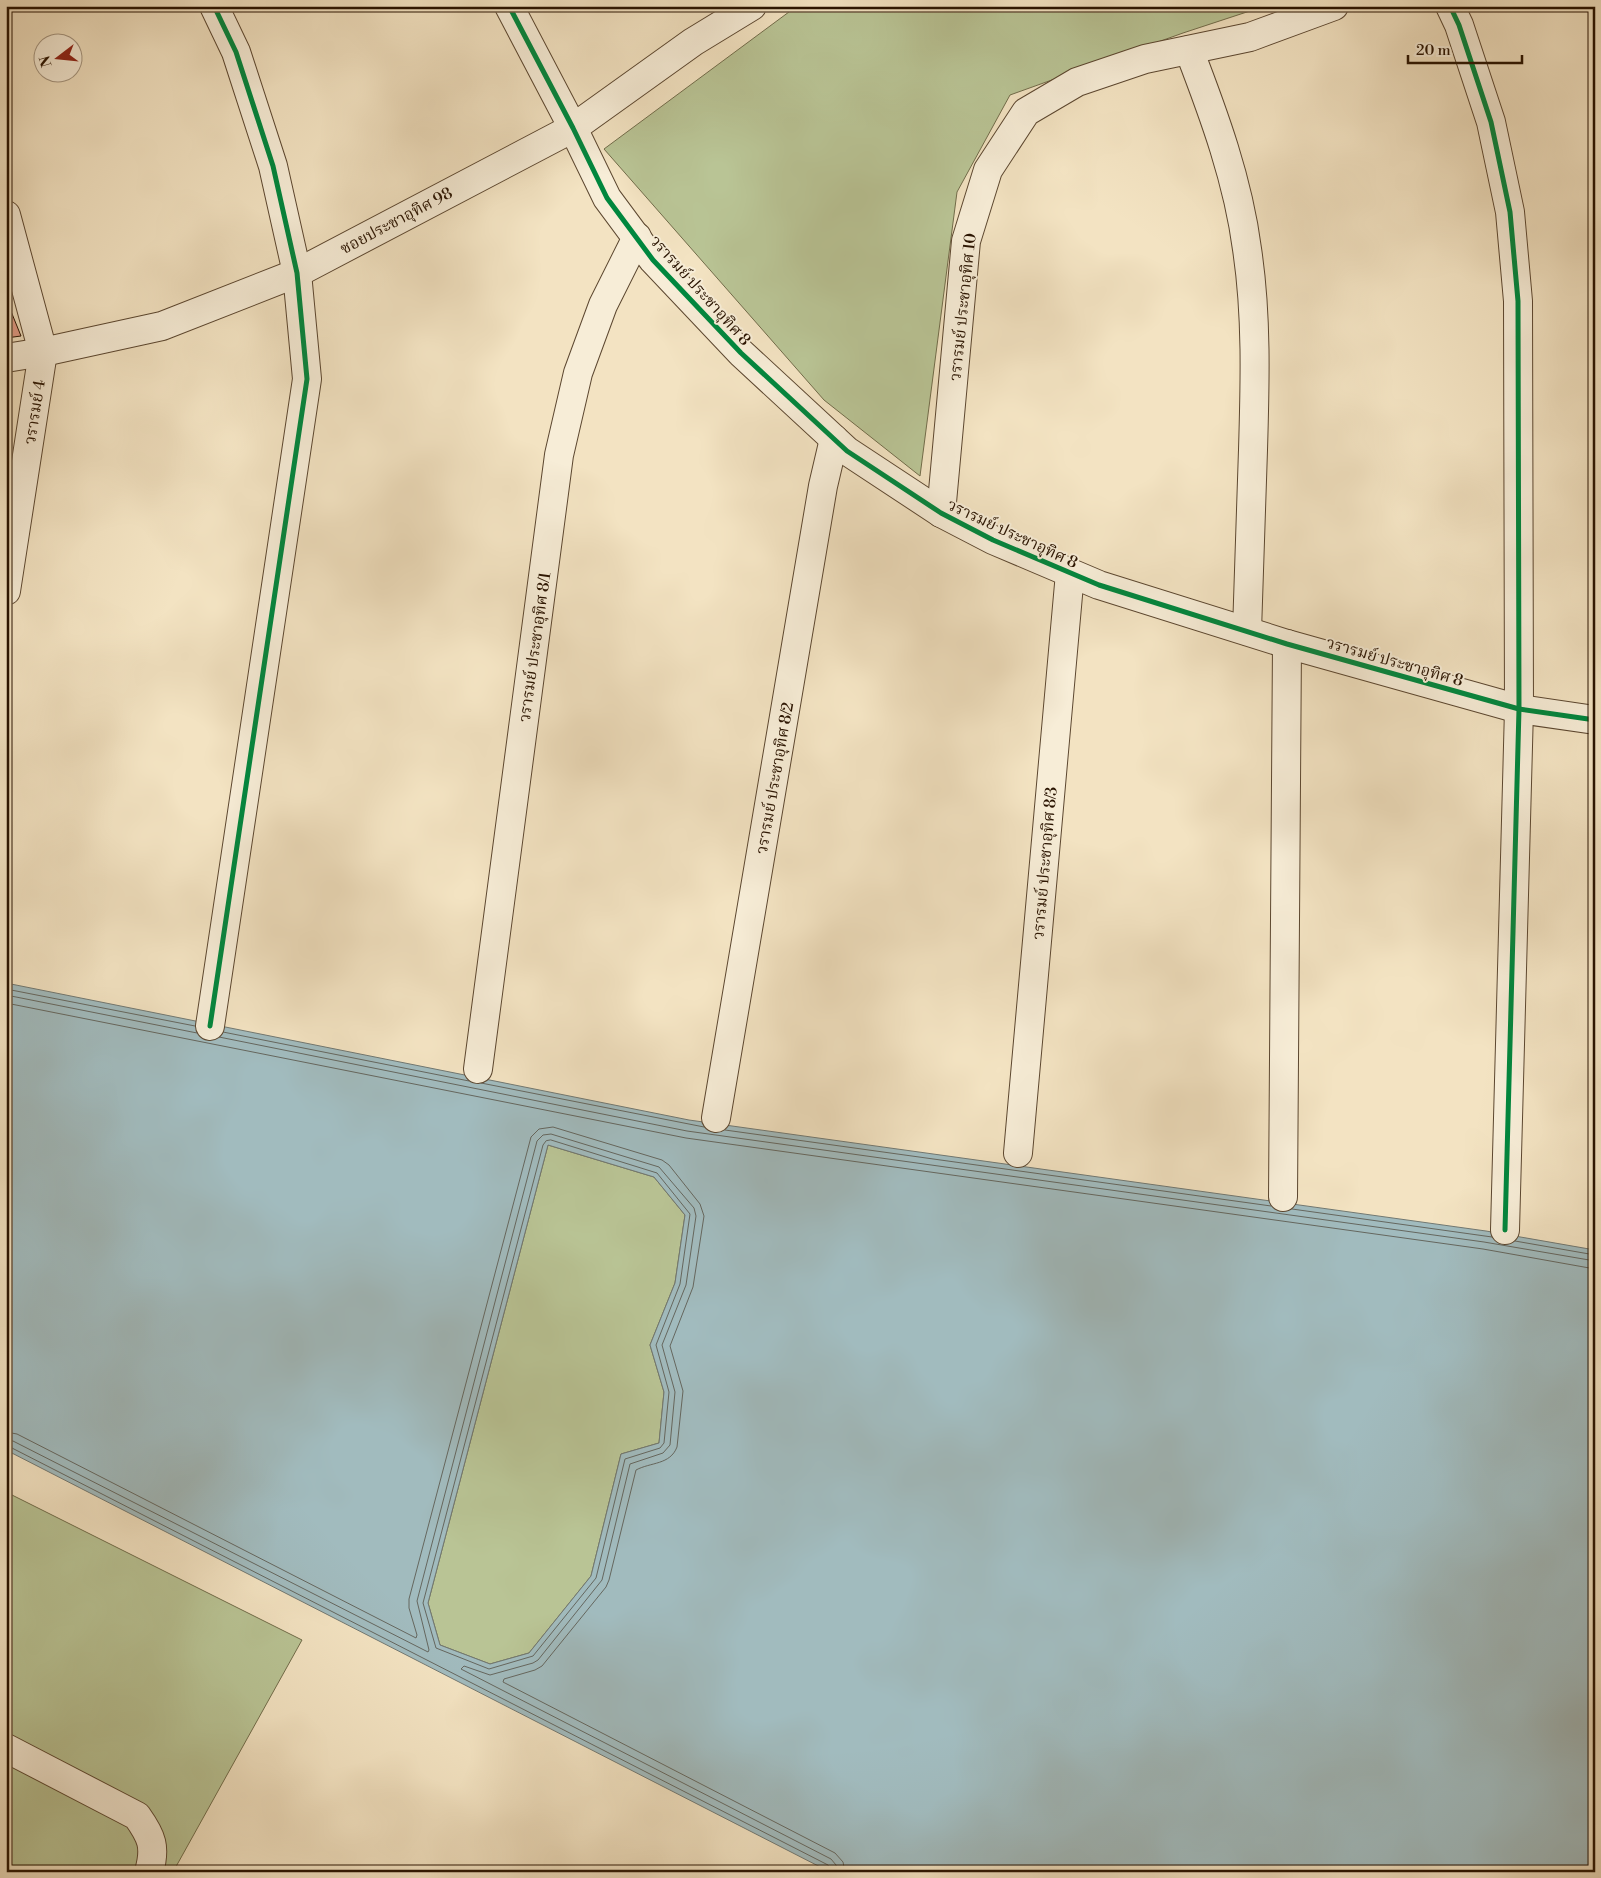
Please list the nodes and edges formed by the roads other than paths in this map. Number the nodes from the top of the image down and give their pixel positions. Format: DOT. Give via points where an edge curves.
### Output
graph roads {
  1 [pos="214,6"];
  2 [pos="509,6"];
  3 [pos="752,6"];
  4 [pos="1334,6"];
  5 [pos="1450,6"];
  6 [pos="1189,50"];
  7 [pos="573,128"];
  8 [pos="6,215"];
  9 [pos="637,237"];
  10 [pos="297,273"];
  11 [pos="43,352"];
  12 [pos="6,358"];
  13 [pos="834,439"];
  14 [pos="941,513"];
  15 [pos="1070,573"];
  16 [pos="6,591"];
  17 [pos="1247,632"];
  18 [pos="1287,644"];
  19 [pos="1519,709"];
  20 [pos="1595,720"];
  21 [pos="210,1026"];
  22 [pos="478,1069"];
  23 [pos="716,1118"];
  24 [pos="1018,1153"];
  25 [pos="1283,1197"];
  26 [pos="1505,1230"];
  27 [pos="6,1748"];
  28 [pos="149,1872"];
  1 -- 10 [label="street" via="236,52 273,166"];
  2 -- 7 [label="street, วรารมย์ ประชาอุทิศ 8"];
  3 -- 7 [label="street, ซอยประชาอุทิศ 98" via="693,42"];
  4 -- 6 [label="street, วรารมย์ ประชาอุทิศ 10" via="1250,37"];
  5 -- 19 [label="street" via="1491,122 1510,212 1518,301"];
  6 -- 14 [label="street, วรารมย์ ประชาอุทิศ 10" via="1144,58 1077,82 1026,112 988,170 966,241"];
  6 -- 17 [label="street" via="1231,167 1247,248 1254,314"];
  7 -- 9 [label="street, วรารมย์ ประชาอุทิศ 8" via="607,198"];
  7 -- 10 [label="street, ซอยประชาอุทิศ 98"];
  8 -- 11 [label="street"];
  9 -- 13 [label="street, วรารมย์ ประชาอุทิศ 8" via="653,260 741,353"];
  9 -- 22 [label="street, วรารมย์ ประชาอุทิศ 8/1" via="603,305 578,373 559,455"];
  10 -- 11 [label="street, ซอยประชาอุทิศ 98" via="162,326"];
  10 -- 21 [label="street" via="307,379"];
  11 -- 12 [label="street, ซอยประชาอุทิศ 98"];
  11 -- 16 [label="street, วรารมย์ 4"];
  13 -- 14 [label="street, วรารมย์ ประชาอุทิศ 8"];
  13 -- 23 [label="street, วรารมย์ ประชาอุทิศ 8/2" via="823,486"];
  14 -- 15 [label="street, วรารมย์ ประชาอุทิศ 8" via="993,540"];
  15 -- 17 [label="street, วรารมย์ ประชาอุทิศ 8" via="1098,585"];
  15 -- 24 [label="street, วรารมย์ ประชาอุทิศ 8/3"];
  17 -- 18 [label="street, วรารมย์ ประชาอุทิศ 8"];
  18 -- 19 [label="street, วรารมย์ ประชาอุทิศ 8"];
  18 -- 25 [label="street"];
  19 -- 20 [label="street, วรารมย์ ประชาอุทิศ 8"];
  19 -- 26 [label="street"];
  27 -- 28 [label="street" via="137,1816 149,1832 154,1856"];
}
